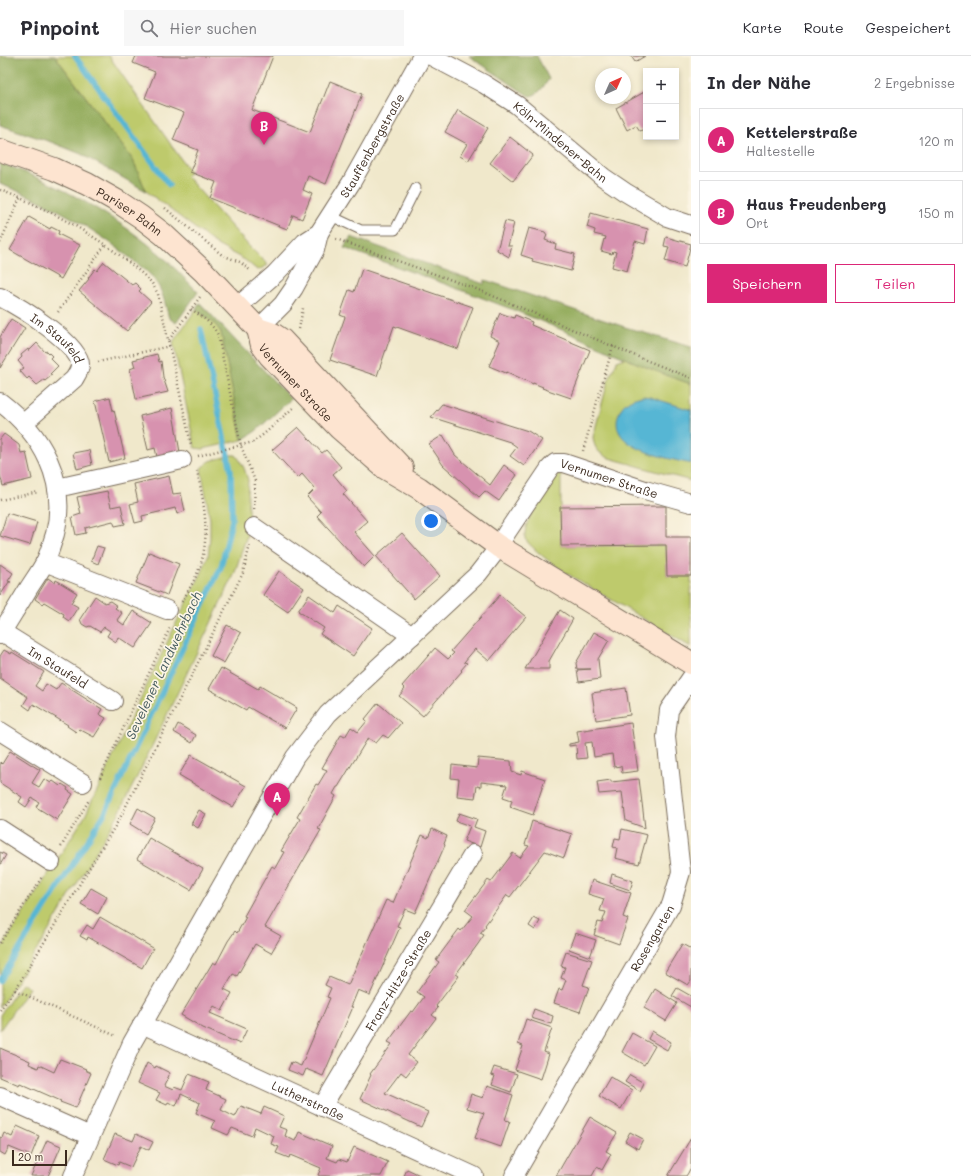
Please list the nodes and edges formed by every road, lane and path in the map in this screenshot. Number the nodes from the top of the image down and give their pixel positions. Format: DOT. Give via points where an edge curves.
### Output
graph roads {
  1 [pos="422,56"];
  2 [pos="431,56"];
  3 [pos="0,150"];
  4 [pos="416,188"];
  5 [pos="0,190"];
  6 [pos="20,198"];
  7 [pos="331,216"];
  8 [pos="691,225"];
  9 [pos="319,233"];
  10 [pos="0,243"];
  11 [pos="105,245"];
  12 [pos="0,296"];
  13 [pos="200,296"];
  14 [pos="237,307"];
  15 [pos="191,308"];
  16 [pos="300,322"];
  17 [pos="48,327"];
  18 [pos="258,329"];
  19 [pos="299,336"];
  20 [pos="169,341"];
  21 [pos="170,346"];
  22 [pos="614,346"];
  23 [pos="80,364"];
  24 [pos="691,378"];
  25 [pos="0,402"];
  26 [pos="293,407"];
  27 [pos="24,423"];
  28 [pos="241,446"];
  29 [pos="206,454"];
  30 [pos="190,458"];
  31 [pos="578,467"];
  32 [pos="57,488"];
  33 [pos="0,500"];
  34 [pos="691,503"];
  35 [pos="254,527"];
  36 [pos="498,546"];
  37 [pos="45,562"];
  38 [pos="174,608"];
  39 [pos="170,628"];
  40 [pos="1,633"];
  41 [pos="412,636"];
  42 [pos="691,663"];
  43 [pos="691,678"];
  44 [pos="113,701"];
  45 [pos="0,730"];
  46 [pos="90,787"];
  47 [pos="0,829"];
  48 [pos="473,854"];
  49 [pos="51,862"];
  50 [pos="0,943"];
  51 [pos="15,990"];
  52 [pos="0,1010"];
  53 [pos="142,1024"];
  54 [pos="132,1043"];
  55 [pos="0,1096"];
  56 [pos="322,1107"];
  57 [pos="90,1136"];
  58 [pos="73,1176"];
  59 [pos="474,1176"];
  60 [pos="514,1176"];
  1 -- 7 [label="street, Stauffenbergstraße"];
  2 -- 8 [label="street, Köln-Mindener-Bahn" via="517,105 603,177 625,192 667,217"];
  3 -- 14 [label="street, Pariser Bahn" via="54,169 123,205 163,234"];
  4 -- 7 [label="lane" via="395,230 361,230"];
  5 -- 6 [label="path"];
  6 -- 10 [label="path"];
  6 -- 11 [label="path" via="48,211"];
  7 -- 9 [label="street, Stauffenbergstraße"];
  9 -- 14 [label="street, Stauffenbergstraße" via="305,242"];
  9 -- 18 [label="street, Stauffenbergstraße" via="315,250 294,288 283,304"];
  9 -- 22 [label="path" via="474,288"];
  11 -- 17 [label="path"];
  11 -- 20 [label="path" via="150,281 158,294"];
  12 -- 17 [label="street, Im Staufeld"];
  13 -- 15 [label="path"];
  14 -- 18 [label="street, Vernumer Straße"];
  15 -- 20 [label="path"];
  15 -- 28 [label="path" via="214,327 218,335"];
  16 -- 19 [label="path"];
  17 -- 23 [label="street, Im Staufeld" via="72,347"];
  18 -- 36 [label="street, Vernumer Straße" via="262,345 270,356 339,428 379,463 419,488"];
  20 -- 21 [label="path"];
  21 -- 23 [label="path"];
  21 -- 30 [label="path"];
  22 -- 24 [label="path"];
  22 -- 31 [label="path"];
  23 -- 27 [label="street, Im Staufeld" via="74,378"];
  25 -- 27 [label="street, Im Staufeld"];
  26 -- 28 [label="path" via="264,434 253,442"];
  27 -- 32 [label="street, Im Staufeld" via="43,449 51,465"];
  28 -- 29 [label="path"];
  28 -- 35 [label="path" via="255,481"];
  30 -- 32 [label="street"];
  30 -- 38 [label="path" via="205,512 204,548 199,568"];
  31 -- 34 [label="street, Vernumer Straße"];
  31 -- 36 [label="street, Vernumer Straße" via="564,463 555,464 550,468"];
  32 -- 33 [label="path"];
  32 -- 37 [label="street, Im Staufeld" via="57,524"];
  35 -- 41 [label="street"];
  35 -- 51 [label="path" via="242,573 120,818"];
  36 -- 41 [label="street" via="478,574"];
  36 -- 42 [label="street, Vernumer Straße"];
  37 -- 38 [label="street"];
  37 -- 40 [label="street, Im Staufeld"];
  39 -- 46 [label="path"];
  40 -- 44 [label="street, Im Staufeld"];
  41 -- 53 [label="street" via="328,714 296,757"];
  43 -- 60 [label="street, Rosengarten" via="669,710 666,737 681,872 671,906"];
  45 -- 46 [label="street"];
  46 -- 49 [label="path" via="76,823"];
  47 -- 49 [label="street"];
  48 -- 56 [label="street, Franz-Hitze-Straße"];
  49 -- 50 [label="path"];
  51 -- 52 [label="path"];
  51 -- 54 [label="path"];
  53 -- 54 [label="street"];
  53 -- 56 [label="street, Lutherstraße"];
  54 -- 57 [label="street"];
  55 -- 57 [label="street"];
  56 -- 59 [label="street, Lutherstraße"];
  57 -- 58 [label="street"];
}
